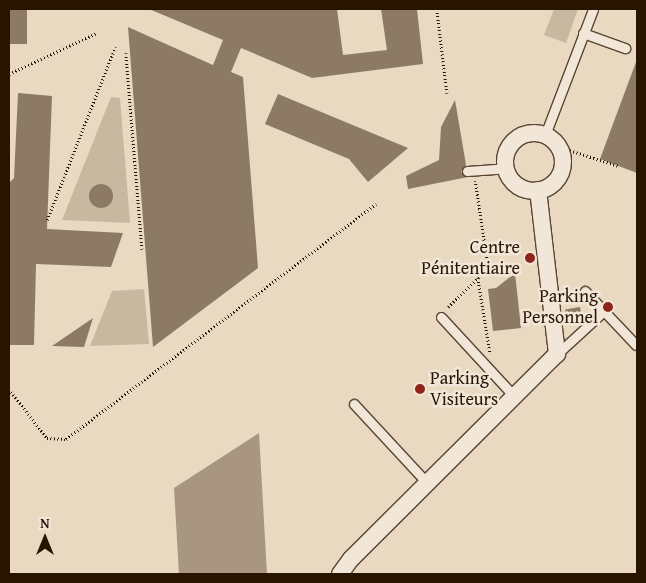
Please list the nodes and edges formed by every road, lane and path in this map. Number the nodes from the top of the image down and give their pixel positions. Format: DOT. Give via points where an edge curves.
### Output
graph roads {
  1 [pos="437,9"];
  2 [pos="592,9"];
  3 [pos="98,33"];
  4 [pos="584,33"];
  5 [pos="115,47"];
  6 [pos="625,48"];
  7 [pos="126,53"];
  8 [pos="9,74"];
  9 [pos="448,93"];
  10 [pos="545,135"];
  11 [pos="560,148"];
  12 [pos="619,166"];
  13 [pos="506,168"];
  14 [pos="485,169"];
  15 [pos="467,171"];
  16 [pos="538,190"];
  17 [pos="376,204"];
  18 [pos="47,220"];
  19 [pos="142,249"];
  20 [pos="478,278"];
  21 [pos="585,291"];
  22 [pos="604,311"];
  23 [pos="441,316"];
  24 [pos="636,344"];
  25 [pos="557,354"];
  26 [pos="487,367"];
  27 [pos="9,389"];
  28 [pos="514,396"];
  29 [pos="354,404"];
  30 [pos="428,484"];
  31 [pos="340,574"];
  1 -- 9 [label="path"];
  2 -- 4 [label="lane"];
  3 -- 8 [label="path"];
  4 -- 6 [label="lane"];
  4 -- 10 [label="lane"];
  5 -- 18 [label="path"];
  7 -- 19 [label="path"];
  10 -- 11 [label="street"];
  10 -- 13 [label="street" via="531,133 513,142 508,150"];
  11 -- 12 [label="path"];
  11 -- 16 [label="street" via="561,173 556,181"];
  13 -- 14 [label="lane"];
  13 -- 16 [label="street" via="521,188"];
  14 -- 15 [label="lane"];
  14 -- 20 [label="path" via="472,184 488,268"];
  16 -- 25 [label="street"];
  17 -- 27 [label="path" via="66,439 47,438"];
  20 -- 23 [label="path"];
  20 -- 26 [label="path" via="491,362"];
  21 -- 22 [label="lane"];
  22 -- 24 [label="lane"];
  22 -- 25 [label="lane"];
  23 -- 26 [label="lane"];
  25 -- 28 [label="street"];
  26 -- 28 [label="lane"];
  28 -- 30 [label="street"];
  29 -- 30 [label="lane"];
  30 -- 31 [label="street"];
}
